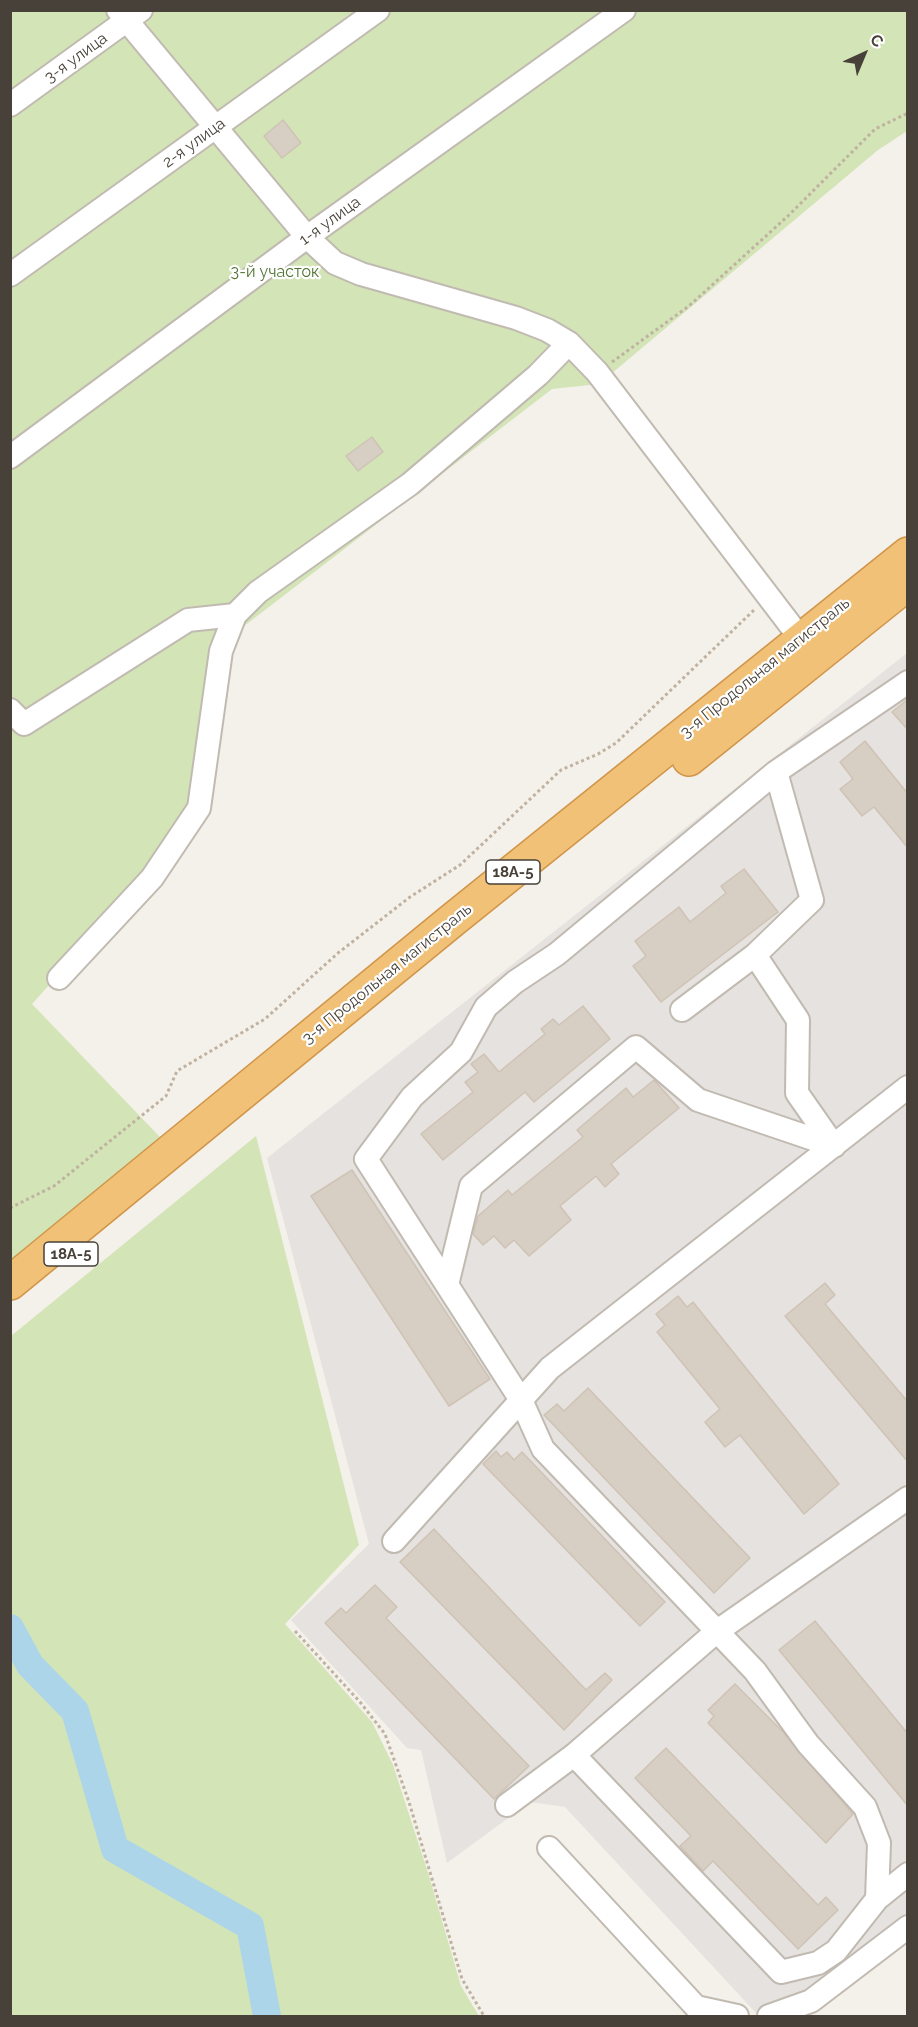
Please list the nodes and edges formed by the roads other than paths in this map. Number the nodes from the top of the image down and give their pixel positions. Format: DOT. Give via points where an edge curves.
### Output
graph roads {
  1 [pos="378,10"];
  2 [pos="624,10"];
  3 [pos="129,14"];
  4 [pos="10,105"];
  5 [pos="217,126"];
  6 [pos="307,237"];
  7 [pos="10,275"];
  8 [pos="569,343"];
  9 [pos="10,457"];
  10 [pos="908,554"];
  11 [pos="908,583"];
  12 [pos="235,615"];
  13 [pos="801,639"];
  14 [pos="908,682"];
  15 [pos="10,710"];
  16 [pos="776,772"];
  17 [pos="755,955"];
  18 [pos="59,978"];
  19 [pos="682,1010"];
  20 [pos="908,1087"];
  21 [pos="834,1146"];
  22 [pos="126,1198"];
  23 [pos="10,1283"];
  24 [pos="447,1285"];
  25 [pos="10,1304"];
  26 [pos="521,1400"];
  27 [pos="908,1498"];
  28 [pos="394,1541"];
  29 [pos="716,1632"];
  30 [pos="574,1755"];
  31 [pos="507,1805"];
  32 [pos="549,1848"];
  33 [pos="908,1874"];
  34 [pos="877,1899"];
  35 [pos="908,1927"];
  36 [pos="737,2016"];
  37 [pos="769,2016"];
  1 -- 5 [label="street, 2-я улица"];
  2 -- 6 [label="street, 1-я улица"];
  3 -- 4 [label="street, 3-я улица"];
  3 -- 5 [label="street"];
  5 -- 6 [label="street"];
  5 -- 7 [label="street, 2-я улица"];
  6 -- 8 [label="street" via="335,263 353,271 516,318"];
  6 -- 9 [label="street, 1-я улица"];
  8 -- 12 [label="street" via="538,375 410,484 258,592"];
  8 -- 13 [label="street" via="597,372"];
  10 -- 13 [label="highway, 3-я Продольная магистраль / 18А-5"];
  11 -- 22 [label="highway, 3-я Продольная магистраль / 18А-5"];
  12 -- 15 [label="street" via="188,620 24,724"];
  12 -- 18 [label="street" via="219,661 199,808 152,878"];
  13 -- 22 [label="highway, 3-я Продольная магистраль / 18А-5"];
  14 -- 16 [label="street"];
  16 -- 17 [label="street" via="812,900"];
  16 -- 24 [label="street" via="486,1007 460,1052 412,1097 366,1159"];
  17 -- 19 [label="street"];
  17 -- 21 [label="street" via="798,1020 797,1093"];
  20 -- 21 [label="street"];
  21 -- 24 [label="street" via="698,1100 636,1047 471,1186"];
  21 -- 26 [label="street" via="559,1361"];
  22 -- 23 [label="highway, 18А-5"];
  22 -- 25 [label="highway, 18А-5"];
  24 -- 26 [label="street"];
  26 -- 28 [label="street"];
  26 -- 29 [label="street" via="543,1449"];
  27 -- 29 [label="street"];
  29 -- 30 [label="street"];
  29 -- 34 [label="street" via="755,1671 808,1744 865,1807 879,1843"];
  30 -- 31 [label="street"];
  30 -- 34 [label="street" via="781,1972 818,1963 836,1952"];
  32 -- 36 [label="street" via="696,2007"];
  33 -- 34 [label="street"];
  35 -- 37 [label="street" via="811,2001"];
}
